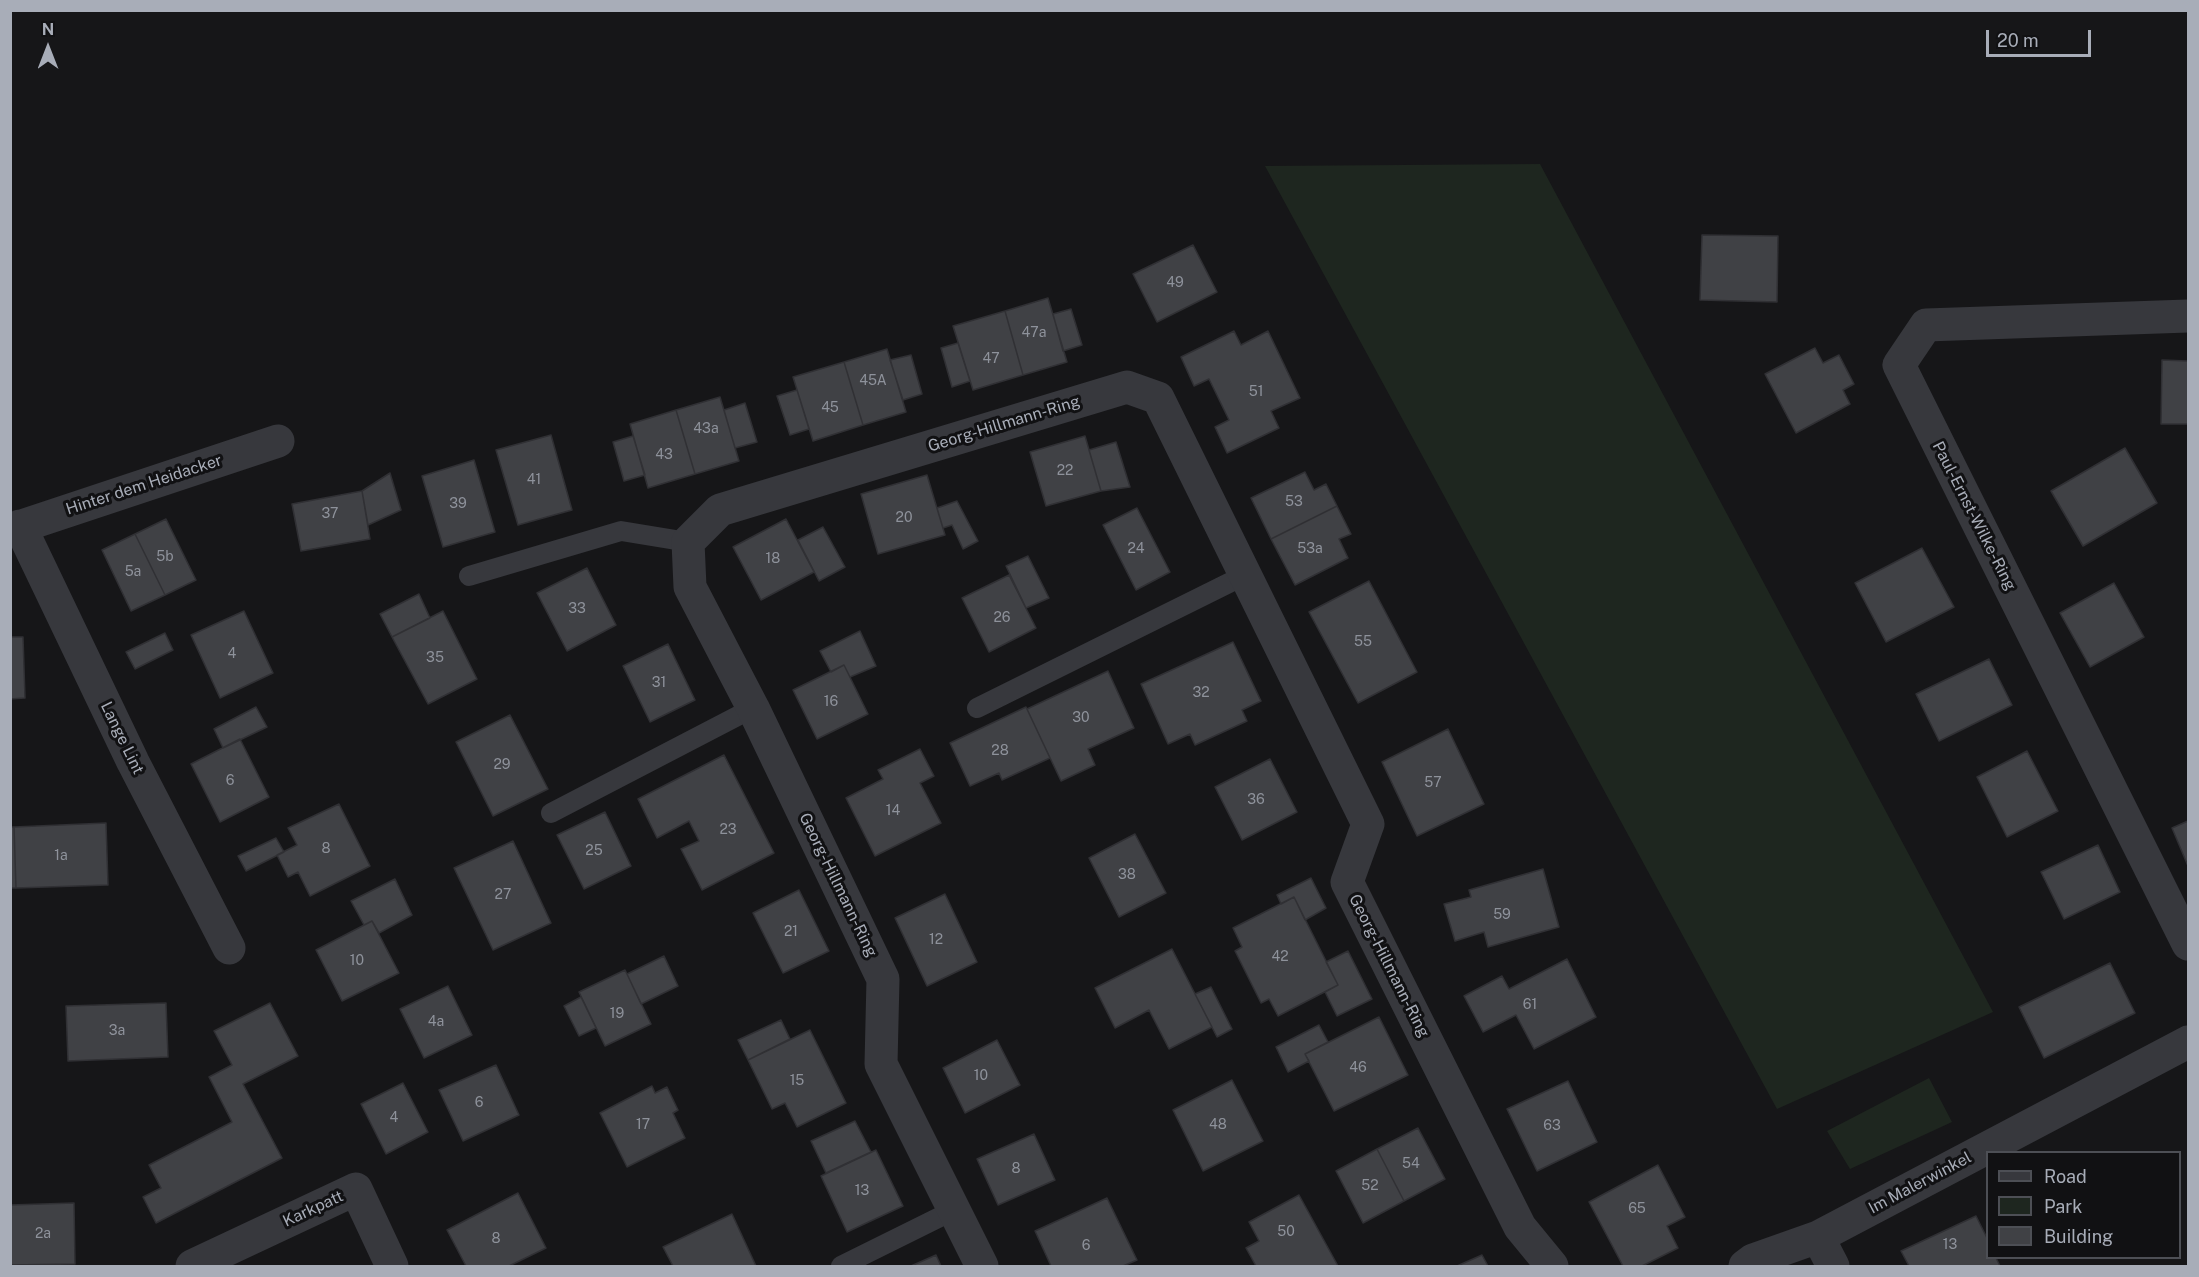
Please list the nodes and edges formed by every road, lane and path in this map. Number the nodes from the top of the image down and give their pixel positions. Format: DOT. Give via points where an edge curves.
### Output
graph roads {
  1 [pos="2188,316"];
  2 [pos="278,441"];
  3 [pos="15,528"];
  4 [pos="688,542"];
  5 [pos="1245,575"];
  6 [pos="469,576"];
  7 [pos="753,708"];
  8 [pos="977,708"];
  9 [pos="551,813"];
  10 [pos="2188,944"];
  11 [pos="229,948"];
  12 [pos="2188,1042"];
  13 [pos="954,1210"];
  14 [pos="1818,1237"];
  15 [pos="192,1266"];
  16 [pos="392,1266"];
  17 [pos="841,1266"];
  18 [pos="982,1266"];
  19 [pos="1552,1266"];
  20 [pos="1745,1266"];
  21 [pos="1833,1266"];
  1 -- 10 [label="street, Paul-Ernst-Wilke-Ring" via="1926,325 1899,365"];
  2 -- 3 [label="street, Hinter dem Heidacker"];
  3 -- 11 [label="street, Lange Lint"];
  4 -- 5 [label="street, Georg-Hillmann-Ring" via="720,510 1127,387 1158,398"];
  4 -- 6 [label="lane" via="621,531"];
  4 -- 7 [label="street, Georg-Hillmann-Ring" via="690,587"];
  5 -- 8 [label="lane"];
  5 -- 19 [label="street, Georg-Hillmann-Ring" via="1368,824 1347,882 1520,1227"];
  7 -- 9 [label="lane"];
  7 -- 13 [label="street, Georg-Hillmann-Ring" via="883,979 881,1064"];
  12 -- 14 [label="street, Im Malerwinkel"];
  13 -- 17 [label="lane"];
  13 -- 18 [label="street, Georg-Hillmann-Ring"];
  14 -- 20 [label="street, Im Malerwinkel"];
  14 -- 21 [label="street"];
  15 -- 16 [label="street, Karkpatt" via="356,1189"];
}
